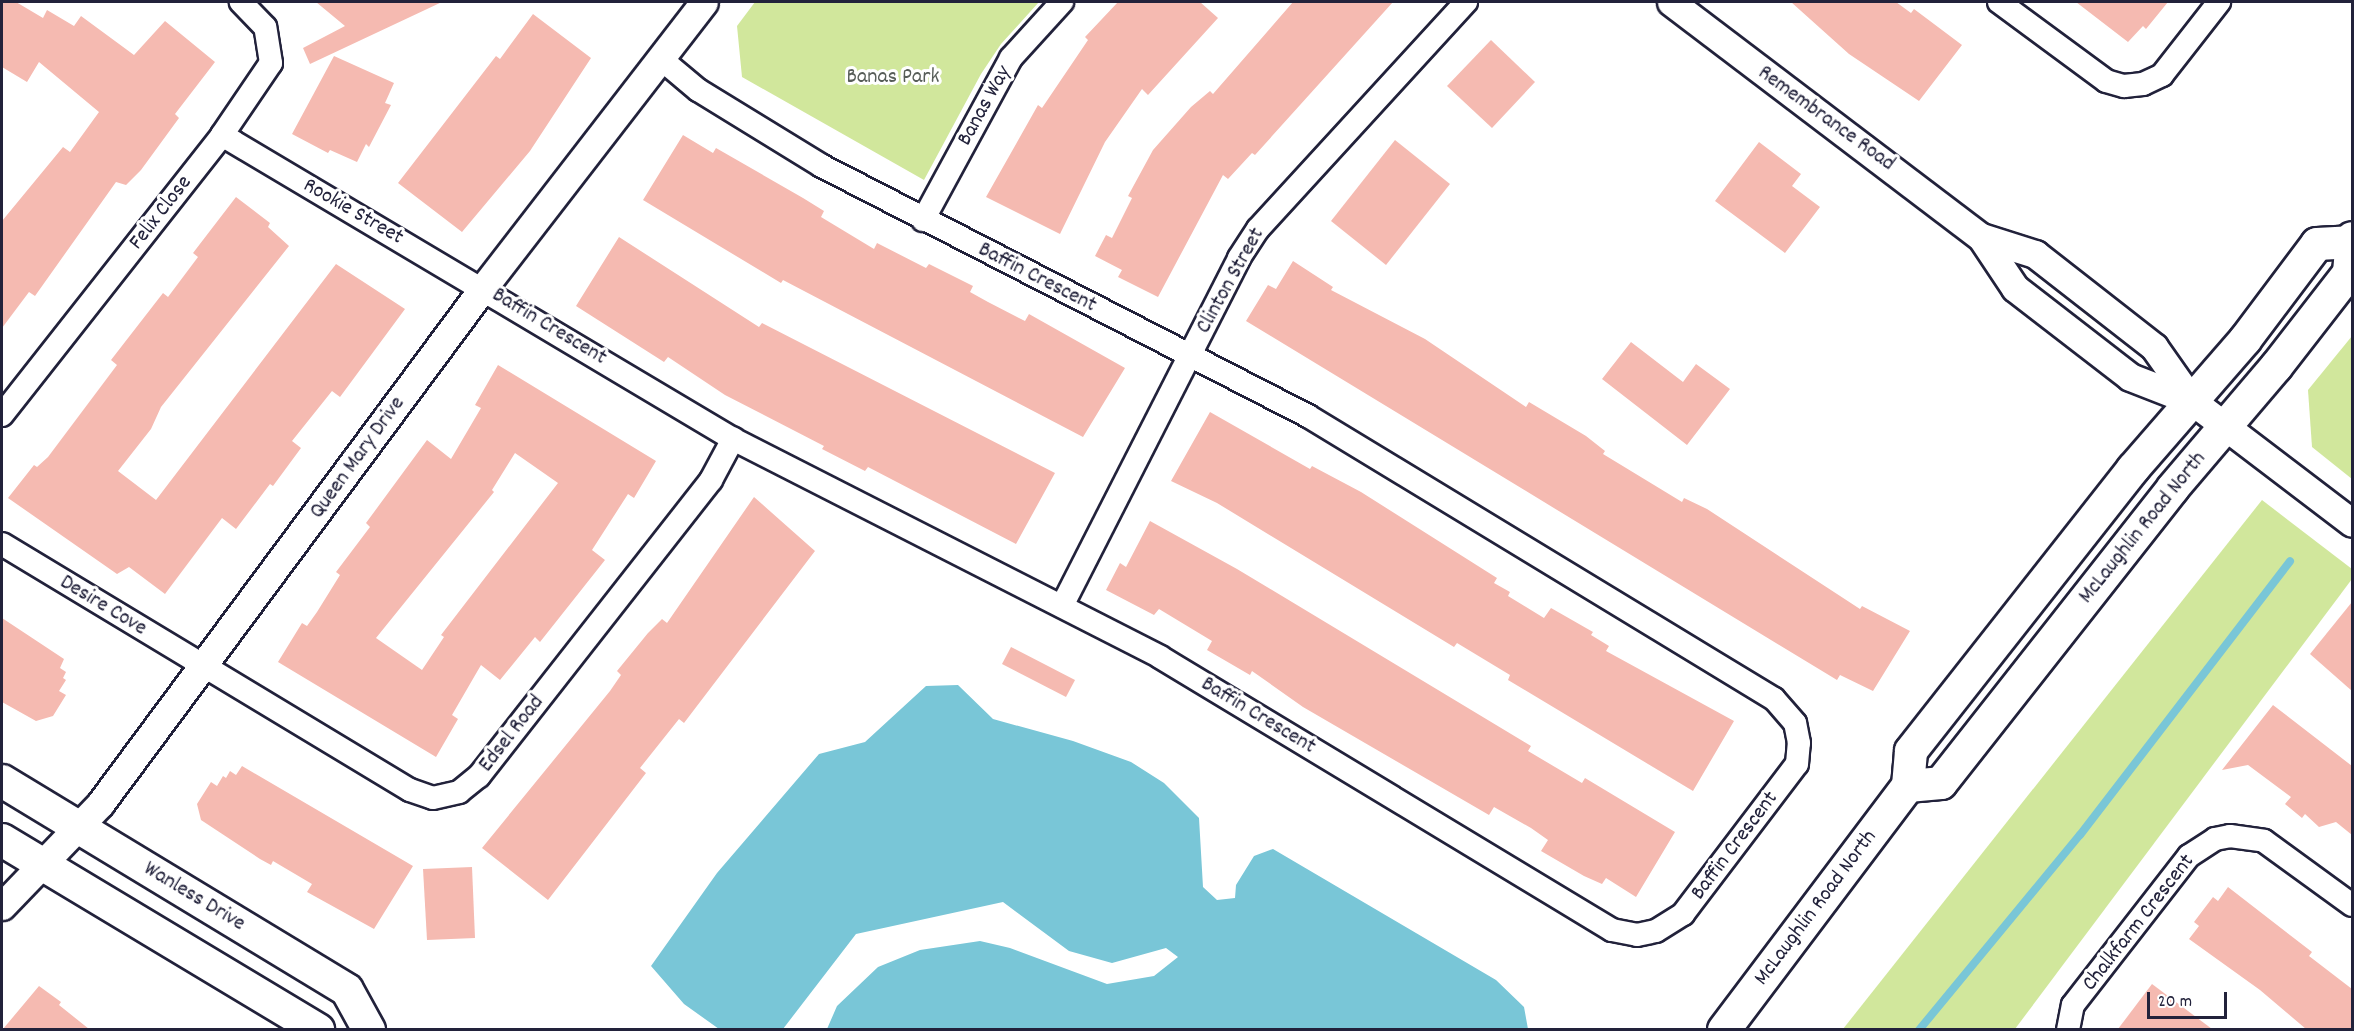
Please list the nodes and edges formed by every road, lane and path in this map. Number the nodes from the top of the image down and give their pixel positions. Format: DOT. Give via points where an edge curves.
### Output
graph roads {
  1 [pos="241,2"];
  2 [pos="704,2"];
  3 [pos="1062,2"];
  4 [pos="1466,2"];
  5 [pos="1671,2"];
  6 [pos="1999,2"];
  7 [pos="2219,2"];
  8 [pos="661,59"];
  9 [pos="222,135"];
  10 [pos="923,220"];
  11 [pos="1981,237"];
  12 [pos="2351,240"];
  13 [pos="483,288"];
  14 [pos="1190,355"];
  15 [pos="2192,401"];
  16 [pos="2,415"];
  17 [pos="2225,426"];
  18 [pos="733,439"];
  19 [pos="2352,523"];
  20 [pos="2,544"];
  21 [pos="1062,606"];
  22 [pos="204,668"];
  23 [pos="2,781"];
  24 [pos="1908,786"];
  25 [pos="77,827"];
  26 [pos="2,840"];
  27 [pos="41,863"];
  28 [pos="2352,905"];
  29 [pos="2,906"];
  30 [pos="318,1029"];
  31 [pos="369,1029"];
  32 [pos="1724,1029"];
  33 [pos="2068,1029"];
  1 -- 9 [label="street, Felix Close" via="265,27 271,63"];
  2 -- 8 [label="street, Queen Mary Drive"];
  3 -- 10 [label="street, Banas Way" via="1011,58"];
  4 -- 14 [label="street, Clinton Street" via="1258,229"];
  5 -- 11 [label="street, Remembrance Road"];
  6 -- 7 [label="street" via="2106,81 2124,86 2143,84 2162,75"];
  8 -- 10 [label="street, Baffin Crescent" via="708,96"];
  8 -- 13 [label="street, Queen Mary Drive"];
  9 -- 13 [label="street, Rookie Street"];
  9 -- 16 [label="street, Felix Close"];
  10 -- 14 [label="street, Baffin Crescent"];
  11 -- 15 [label="street, Remembrance Road" via="2015,288 2130,377"];
  11 -- 15 [label="street, Remembrance Road" via="2035,254 2154,347"];
  12 -- 15 [label="main road, McLaughlin Road North" via="2317,244 2245,340"];
  12 -- 17 [label="main road, McLaughlin Road North" via="2349,273"];
  13 -- 18 [label="street, Baffin Crescent"];
  13 -- 22 [label="street, Queen Mary Drive"];
  14 -- 21 [label="street, Clinton Street"];
  14 -- 21 [label="street, Baffin Crescent" via="1308,416 1774,699 1795,723 1799,743 1797,764 1683,914 1656,931 1627,934 1612,930 1160,657"];
  15 -- 17 [label="street"];
  15 -- 24 [label="main road, McLaughlin Road North" via="2133,469 1911,751"];
  17 -- 19 [label="street"];
  17 -- 24 [label="main road, McLaughlin Road North" via="1941,783"];
  18 -- 21 [label="street, Baffin Crescent"];
  18 -- 22 [label="street, Edsel Road" via="711,480 479,776 459,792 433,798 410,790"];
  20 -- 22 [label="street, Desire Cove"];
  22 -- 25 [label="street, Queen Mary Drive" via="100,804"];
  23 -- 25 [label="main road, Wanless Drive"];
  24 -- 32 [label="main road, McLaughlin Road North"];
  25 -- 27 [label="street, Queen Mary Drive"];
  25 -- 31 [label="main road, Wanless Drive" via="347,990"];
  26 -- 27 [label="main road"];
  27 -- 29 [label="street, Queen Mary Drive"];
  27 -- 30 [label="main road"];
  28 -- 33 [label="street, Chalkfarm Crescent" via="2264,841 2230,836 2215,839 2182,865 2073,1005"];
}
